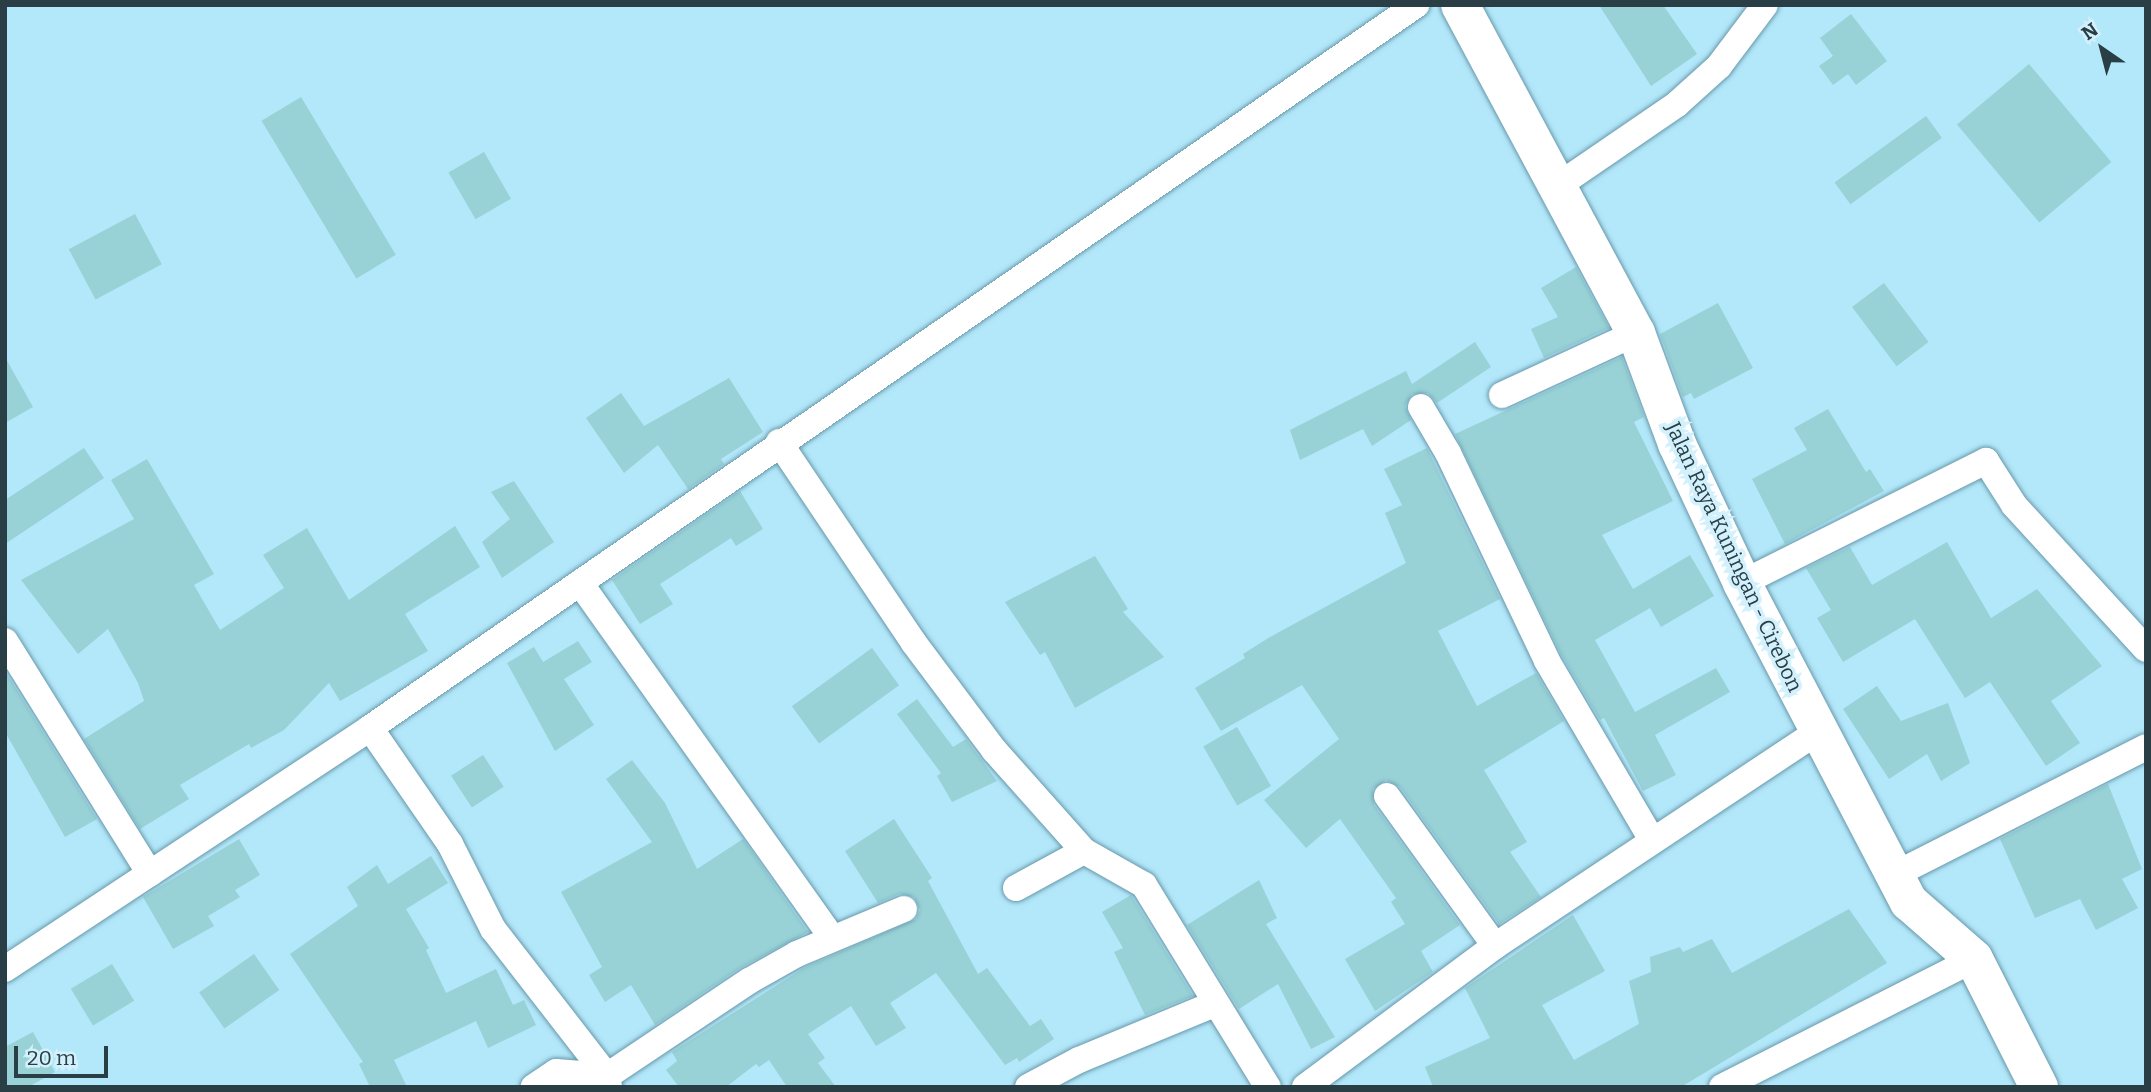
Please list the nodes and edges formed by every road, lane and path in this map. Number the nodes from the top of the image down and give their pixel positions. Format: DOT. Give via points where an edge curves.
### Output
graph roads {
  1 [pos="1416,5"];
  2 [pos="1460,5"];
  3 [pos="1765,5"];
  4 [pos="1556,187"];
  5 [pos="1636,333"];
  6 [pos="1502,395"];
  7 [pos="1421,407"];
  8 [pos="779,442"];
  9 [pos="580,583"];
  10 [pos="1742,583"];
  11 [pos="5,641"];
  12 [pos="2146,649"];
  13 [pos="370,728"];
  14 [pos="1818,731"];
  15 [pos="2146,747"];
  16 [pos="1387,796"];
  17 [pos="1652,840"];
  18 [pos="1084,851"];
  19 [pos="149,874"];
  20 [pos="1896,874"];
  21 [pos="1016,888"];
  22 [pos="904,908"];
  23 [pos="832,938"];
  24 [pos="1495,946"];
  25 [pos="1973,959"];
  26 [pos="5,969"];
  27 [pos="1214,1004"];
  28 [pos="608,1081"];
  29 [pos="534,1087"];
  30 [pos="1028,1087"];
  31 [pos="1268,1087"];
  32 [pos="1305,1087"];
  33 [pos="1722,1087"];
  34 [pos="2039,1087"];
  1 -- 8 [label="street"];
  2 -- 4 [label="highway, Jalan Raya Kuningan - Cirebon"];
  3 -- 4 [label="street" via="1719,66 1677,103"];
  4 -- 5 [label="highway, Jalan Raya Kuningan - Cirebon"];
  5 -- 6 [label="street"];
  5 -- 10 [label="highway, Jalan Raya Kuningan - Cirebon" via="1677,444"];
  7 -- 17 [label="street" via="1448,453 1547,662"];
  8 -- 9 [label="street"];
  8 -- 18 [label="street" via="914,643 994,750"];
  9 -- 13 [label="street"];
  9 -- 23 [label="street"];
  10 -- 12 [label="street" via="1986,461 2014,505"];
  10 -- 14 [label="highway, Jalan Raya Kuningan - Cirebon"];
  11 -- 19 [label="street"];
  13 -- 19 [label="street"];
  13 -- 28 [label="street" via="450,844 493,929"];
  14 -- 17 [label="street"];
  14 -- 20 [label="highway, Jalan Raya Kuningan - Cirebon"];
  15 -- 20 [label="street"];
  16 -- 24 [label="street"];
  17 -- 24 [label="street"];
  18 -- 21 [label="street"];
  18 -- 27 [label="street" via="1144,885"];
  19 -- 26 [label="street"];
  20 -- 25 [label="highway, Jalan Raya Kuningan - Cirebon" via="1909,902"];
  22 -- 23 [label="street"];
  23 -- 28 [label="street" via="740,986"];
  24 -- 32 [label="street"];
  25 -- 33 [label="street"];
  25 -- 34 [label="highway, Jalan Raya Kuningan - Cirebon"];
  27 -- 30 [label="street" via="1079,1060"];
  27 -- 31 [label="street"];
  28 -- 29 [label="street" via="556,1072"];
}
